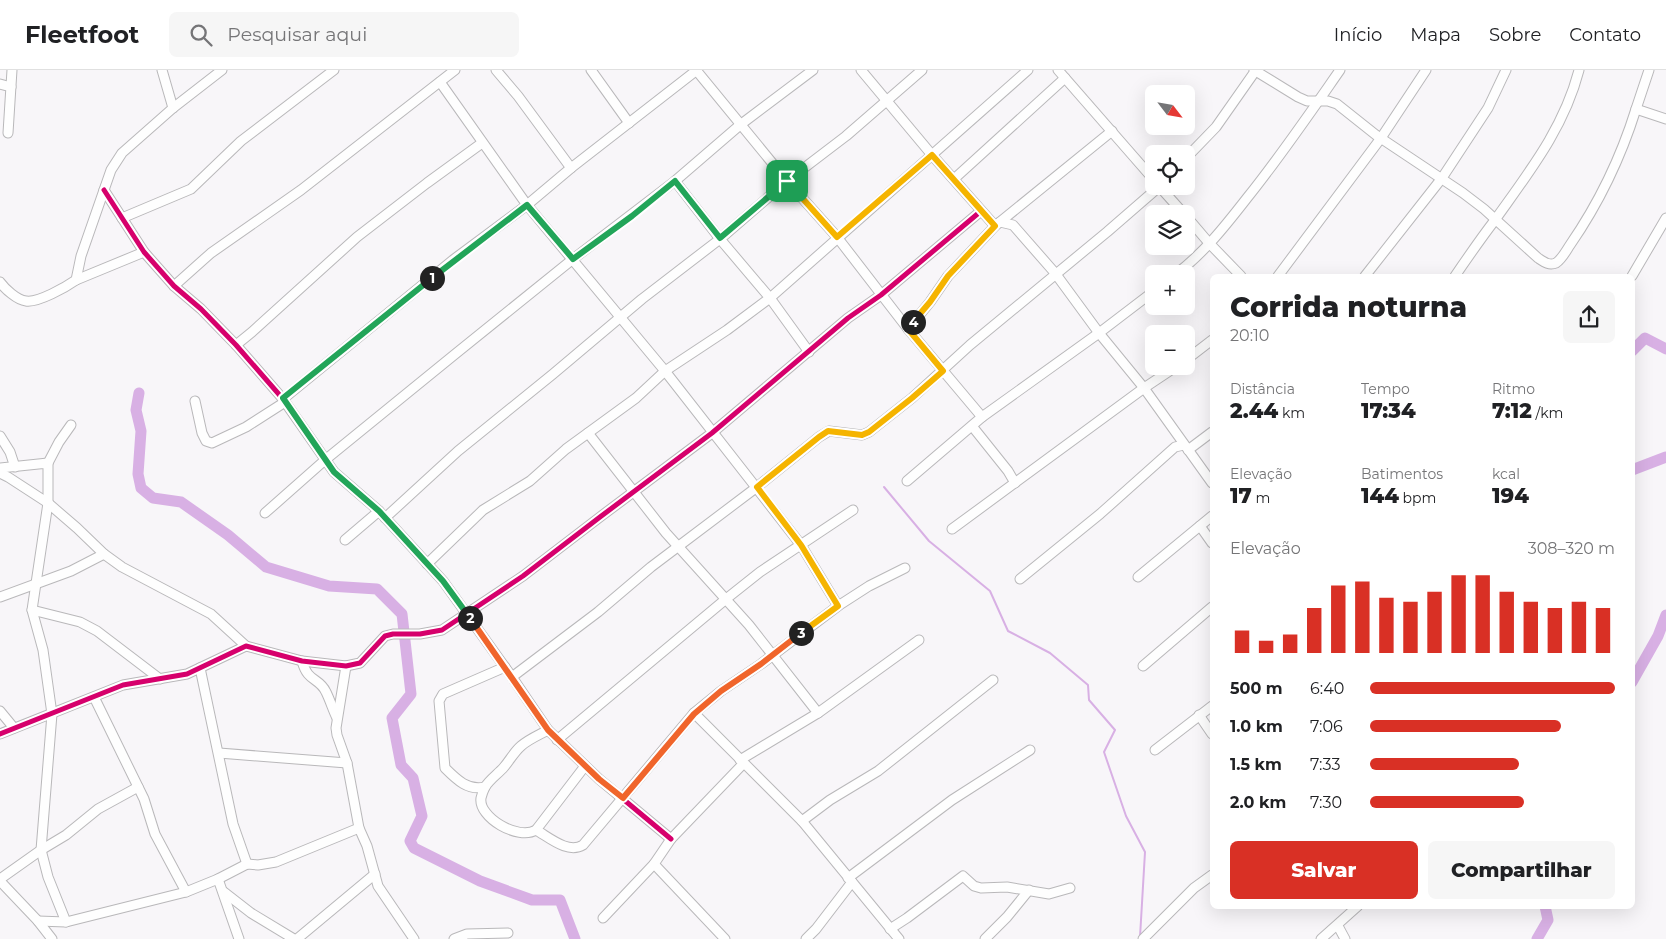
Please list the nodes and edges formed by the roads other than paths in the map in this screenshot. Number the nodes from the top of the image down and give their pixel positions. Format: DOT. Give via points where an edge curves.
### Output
graph roads {
  1 [pos="12,70"];
  2 [pos="162,70"];
  3 [pos="222,70"];
  4 [pos="334,70"];
  5 [pos="455,70"];
  6 [pos="496,70"];
  7 [pos="591,70"];
  8 [pos="696,70"];
  9 [pos="813,70"];
  10 [pos="861,70"];
  11 [pos="922,70"];
  12 [pos="1028,70"];
  13 [pos="1058,70"];
  14 [pos="1255,70"];
  15 [pos="1340,70"];
  16 [pos="1426,70"];
  17 [pos="1506,70"];
  18 [pos="1579,70"];
  19 [pos="1649,70"];
  20 [pos="1065,78"];
  21 [pos="440,82"];
  22 [pos="0,84"];
  23 [pos="11,87"];
  24 [pos="886,100"];
  25 [pos="1318,102"];
  26 [pos="173,108"];
  27 [pos="1636,109"];
  28 [pos="1666,119"];
  29 [pos="629,123"];
  30 [pos="740,125"];
  31 [pos="1112,131"];
  32 [pos="8,132"];
  33 [pos="1381,138"];
  34 [pos="482,143"];
  35 [pos="1195,149"];
  36 [pos="932,155"];
  37 [pos="571,168"];
  38 [pos="1145,170"];
  39 [pos="1442,178"];
  40 [pos="954,179"];
  41 [pos="675,181"];
  42 [pos="787,181"];
  43 [pos="104,190"];
  44 [pos="1149,195"];
  45 [pos="1167,195"];
  46 [pos="527,205"];
  47 [pos="1176,205"];
  48 [pos="1013,210"];
  49 [pos="981,211"];
  50 [pos="122,218"];
  51 [pos="1666,218"];
  52 [pos="1495,220"];
  53 [pos="997,224"];
  54 [pos="1013,225"];
  55 [pos="1195,227"];
  56 [pos="837,237"];
  57 [pos="720,238"];
  58 [pos="1209,243"];
  59 [pos="144,252"];
  60 [pos="573,259"];
  61 [pos="1186,265"];
  62 [pos="1055,273"];
  63 [pos="1239,274"];
  64 [pos="1279,274"];
  65 [pos="1367,274"];
  66 [pos="1456,274"];
  67 [pos="1633,274"];
  68 [pos="76,280"];
  69 [pos="0,282"];
  70 [pos="174,286"];
  71 [pos="881,295"];
  72 [pos="770,298"];
  73 [pos="1145,298"];
  74 [pos="620,318"];
  75 [pos="908,329"];
  76 [pos="1099,333"];
  77 [pos="1210,342"];
  78 [pos="236,345"];
  79 [pos="809,352"];
  80 [pos="1195,353"];
  81 [pos="665,371"];
  82 [pos="943,371"];
  83 [pos="1164,375"];
  84 [pos="1144,388"];
  85 [pos="284,400"];
  86 [pos="195,401"];
  87 [pos="982,417"];
  88 [pos="71,425"];
  89 [pos="972,426"];
  90 [pos="588,433"];
  91 [pos="712,433"];
  92 [pos="1210,433"];
  93 [pos="0,436"];
  94 [pos="1182,447"];
  95 [pos="325,460"];
  96 [pos="48,463"];
  97 [pos="15,467"];
  98 [pos="0,468"];
  99 [pos="0,473"];
  100 [pos="907,481"];
  101 [pos="1210,481"];
  102 [pos="1015,483"];
  103 [pos="757,487"];
  104 [pos="634,491"];
  105 [pos="48,503"];
  106 [pos="853,510"];
  107 [pos="265,513"];
  108 [pos="382,515"];
  109 [pos="1210,518"];
  110 [pos="1200,526"];
  111 [pos="952,529"];
  112 [pos="345,540"];
  113 [pos="1210,540"];
  114 [pos="801,545"];
  115 [pos="679,546"];
  116 [pos="104,554"];
  117 [pos="427,564"];
  118 [pos="905,568"];
  119 [pos="1138,577"];
  120 [pos="1020,578"];
  121 [pos="36,584"];
  122 [pos="0,597"];
  123 [pos="726,599"];
  124 [pos="838,606"];
  125 [pos="1210,609"];
  126 [pos="32,610"];
  127 [pos="466,613"];
  128 [pos="919,640"];
  129 [pos="246,646"];
  130 [pos="773,654"];
  131 [pos="302,661"];
  132 [pos="346,666"];
  133 [pos="1143,666"];
  134 [pos="505,667"];
  135 [pos="200,668"];
  136 [pos="512,677"];
  137 [pos="160,679"];
  138 [pos="994,680"];
  139 [pos="94,697"];
  140 [pos="1210,707"];
  141 [pos="0,711"];
  142 [pos="818,713"];
  143 [pos="52,714"];
  144 [pos="694,714"];
  145 [pos="1199,715"];
  146 [pos="337,718"];
  147 [pos="14,728"];
  148 [pos="548,730"];
  149 [pos="1210,731"];
  150 [pos="0,734"];
  151 [pos="557,740"];
  152 [pos="1030,750"];
  153 [pos="1156,750"];
  154 [pos="219,753"];
  155 [pos="742,762"];
  156 [pos="347,763"];
  157 [pos="585,766"];
  158 [pos="138,787"];
  159 [pos="485,787"];
  160 [pos="623,798"];
  161 [pos="802,821"];
  162 [pos="359,828"];
  163 [pos="536,830"];
  164 [pos="671,839"];
  165 [pos="41,850"];
  166 [pos="248,864"];
  167 [pos="654,864"];
  168 [pos="375,874"];
  169 [pos="1210,876"];
  170 [pos="218,879"];
  171 [pos="0,880"];
  172 [pos="850,880"];
  173 [pos="1070,888"];
  174 [pos="222,890"];
  175 [pos="1029,890"];
  176 [pos="186,892"];
  177 [pos="1355,909"];
  178 [pos="603,918"];
  179 [pos="38,920"];
  180 [pos="66,922"];
  181 [pos="1338,926"];
  182 [pos="890,929"];
  183 [pos="508,933"];
  184 [pos="52,939"];
  185 [pos="239,939"];
  186 [pos="295,939"];
  187 [pos="414,939"];
  188 [pos="454,939"];
  189 [pos="725,939"];
  190 [pos="806,939"];
  191 [pos="899,939"];
  192 [pos="985,939"];
  193 [pos="1143,939"];
  194 [pos="1322,939"];
  195 [pos="1345,939"];
  1 -- 23 [label="street"];
  2 -- 26 [label="street"];
  3 -- 26 [label="street"];
  4 -- 50 [label="street" via="241,141 191,189"];
  5 -- 21 [label="street"];
  6 -- 37 [label="street"];
  7 -- 29 [label="street"];
  8 -- 29 [label="street"];
  8 -- 30 [label="street"];
  9 -- 30 [label="street"];
  10 -- 24 [label="street"];
  11 -- 24 [label="street"];
  12 -- 36 [label="street"];
  13 -- 20 [label="street"];
  14 -- 25 [label="street" via="1298,97"];
  14 -- 35 [label="street" via="1216,128"];
  15 -- 25 [label="street"];
  16 -- 33 [label="street"];
  17 -- 39 [label="street" via="1488,108"];
  18 -- 52 [label="street" via="1562,116 1536,165"];
  19 -- 27 [label="street"];
  20 -- 31 [label="street"];
  20 -- 40 [label="street"];
  21 -- 34 [label="street"];
  21 -- 70 [label="street" via="301,190 211,253"];
  22 -- 23 [label="street"];
  23 -- 32 [label="street"];
  24 -- 36 [label="street"];
  24 -- 42 [label="street" via="846,136"];
  25 -- 33 [label="street" via="1337,104"];
  25 -- 58 [label="street" via="1266,174"];
  26 -- 43 [label="street" via="122,153"];
  27 -- 28 [label="street"];
  27 -- 52 [label="street" via="1606,183 1583,227 1556,263 1544,263"];
  29 -- 37 [label="street"];
  30 -- 41 [label="street"];
  30 -- 42 [label="street"];
  31 -- 38 [label="street"];
  31 -- 48 [label="street"];
  33 -- 39 [label="street"];
  33 -- 64 [label="street"];
  34 -- 46 [label="street"];
  34 -- 78 [label="street" via="357,237"];
  36 -- 40 [label="street"];
  36 -- 56 [label="street"];
  37 -- 46 [label="street"];
  39 -- 52 [label="street"];
  39 -- 65 [label="street"];
  40 -- 49 [label="street"];
  41 -- 57 [label="street"];
  41 -- 60 [label="street"];
  42 -- 56 [label="street"];
  42 -- 57 [label="street"];
  43 -- 50 [label="street"];
  43 -- 68 [label="street"];
  44 -- 62 [label="street"];
  45 -- 47 [label="street"];
  46 -- 60 [label="street"];
  46 -- 85 [label="street" via="453,260"];
  48 -- 53 [label="street"];
  48 -- 54 [label="street"];
  49 -- 53 [label="street"];
  49 -- 71 [label="street"];
  50 -- 59 [label="street"];
  51 -- 67 [label="street"];
  52 -- 66 [label="street"];
  53 -- 54 [label="street"];
  53 -- 75 [label="street" via="948,276"];
  54 -- 62 [label="street"];
  55 -- 58 [label="street"];
  56 -- 71 [label="street"];
  56 -- 72 [label="street"];
  57 -- 72 [label="street"];
  57 -- 74 [label="street"];
  58 -- 61 [label="street"];
  58 -- 63 [label="street"];
  59 -- 68 [label="street"];
  59 -- 70 [label="street"];
  60 -- 74 [label="street"];
  60 -- 95 [label="street"];
  62 -- 76 [label="street"];
  62 -- 82 [label="street"];
  68 -- 69 [label="street" via="31,301 21,300"];
  70 -- 78 [label="street"];
  71 -- 75 [label="street"];
  71 -- 79 [label="street"];
  72 -- 79 [label="street"];
  72 -- 81 [label="street"];
  73 -- 76 [label="street"];
  74 -- 81 [label="street"];
  74 -- 108 [label="street"];
  75 -- 82 [label="street"];
  76 -- 84 [label="street"];
  76 -- 87 [label="street"];
  77 -- 80 [label="street"];
  78 -- 85 [label="street"];
  79 -- 91 [label="street"];
  81 -- 90 [label="street" via="636,398"];
  81 -- 91 [label="street"];
  82 -- 87 [label="street"];
  82 -- 103 [label="street" via="869,432 862,435 828,431"];
  83 -- 84 [label="street"];
  84 -- 94 [label="street" via="1178,436"];
  84 -- 102 [label="street"];
  85 -- 86 [label="street" via="246,426 212,443 206,441 202,433"];
  85 -- 95 [label="street"];
  87 -- 89 [label="street"];
  88 -- 96 [label="street"];
  89 -- 100 [label="street"];
  89 -- 102 [label="street"];
  90 -- 104 [label="street"];
  90 -- 117 [label="street" via="530,481 483,510"];
  91 -- 103 [label="street"];
  91 -- 104 [label="street"];
  92 -- 94 [label="street"];
  93 -- 97 [label="street"];
  94 -- 101 [label="street"];
  94 -- 120 [label="street"];
  95 -- 107 [label="street"];
  95 -- 108 [label="street"];
  96 -- 97 [label="street"];
  96 -- 105 [label="street"];
  97 -- 98 [label="street"];
  99 -- 105 [label="street"];
  102 -- 111 [label="street"];
  103 -- 114 [label="street"];
  103 -- 115 [label="street"];
  104 -- 115 [label="street"];
  104 -- 127 [label="street" via="523,576"];
  105 -- 116 [label="street"];
  105 -- 121 [label="street"];
  106 -- 114 [label="street"];
  108 -- 112 [label="street"];
  108 -- 117 [label="street"];
  109 -- 110 [label="street"];
  110 -- 113 [label="street"];
  110 -- 119 [label="street"];
  114 -- 123 [label="street"];
  114 -- 124 [label="street"];
  115 -- 123 [label="street"];
  115 -- 136 [label="street"];
  116 -- 121 [label="street"];
  116 -- 129 [label="street" via="122,567 211,614"];
  117 -- 127 [label="street"];
  118 -- 124 [label="street"];
  121 -- 122 [label="street"];
  121 -- 126 [label="street"];
  123 -- 130 [label="street"];
  123 -- 151 [label="street"];
  124 -- 130 [label="street"];
  125 -- 133 [label="street"];
  126 -- 137 [label="street" via="80,622 97,631"];
  126 -- 143 [label="street" via="43,650"];
  127 -- 132 [label="street" via="442,630 385,636 360,663"];
  127 -- 134 [label="street"];
  128 -- 142 [label="street"];
  129 -- 131 [label="street"];
  129 -- 135 [label="street"];
  130 -- 142 [label="street"];
  130 -- 144 [label="street"];
  131 -- 132 [label="street"];
  131 -- 146 [label="street" via="307,674 327,692"];
  132 -- 146 [label="street"];
  134 -- 136 [label="street"];
  134 -- 159 [label="street" via="442,694 439,702 445,768 471,788"];
  135 -- 137 [label="street"];
  135 -- 154 [label="street"];
  136 -- 148 [label="street"];
  137 -- 139 [label="street" via="123,685"];
  138 -- 161 [label="street" via="878,771"];
  139 -- 143 [label="street"];
  139 -- 158 [label="street"];
  140 -- 145 [label="street"];
  141 -- 147 [label="street"];
  142 -- 155 [label="street"];
  143 -- 147 [label="street"];
  143 -- 165 [label="street"];
  144 -- 155 [label="street"];
  144 -- 160 [label="street"];
  145 -- 149 [label="street"];
  145 -- 153 [label="street"];
  146 -- 156 [label="street" via="337,736"];
  147 -- 150 [label="street"];
  148 -- 151 [label="street"];
  148 -- 159 [label="street" via="520,747"];
  151 -- 157 [label="street"];
  152 -- 172 [label="street" via="952,800"];
  154 -- 156 [label="street"];
  154 -- 166 [label="street" via="233,824"];
  155 -- 161 [label="street"];
  155 -- 164 [label="street"];
  156 -- 162 [label="street"];
  157 -- 160 [label="street"];
  157 -- 163 [label="street"];
  158 -- 165 [label="street" via="98,809"];
  158 -- 176 [label="street" via="155,834"];
  159 -- 163 [label="street" via="482,803 494,820 516,833 530,834"];
  160 -- 163 [label="street" via="579,848 571,849"];
  160 -- 164 [label="street"];
  161 -- 172 [label="street"];
  162 -- 166 [label="street" via="276,862"];
  162 -- 168 [label="street"];
  164 -- 167 [label="street"];
  165 -- 171 [label="street"];
  165 -- 180 [label="street"];
  166 -- 170 [label="street"];
  167 -- 178 [label="street"];
  167 -- 189 [label="street"];
  168 -- 186 [label="street"];
  168 -- 187 [label="street" via="380,891"];
  169 -- 193 [label="street"];
  170 -- 174 [label="street"];
  170 -- 176 [label="street"];
  171 -- 179 [label="street"];
  172 -- 182 [label="street"];
  172 -- 190 [label="street"];
  173 -- 175 [label="street" via="1049,894"];
  174 -- 185 [label="street"];
  174 -- 186 [label="street" via="251,913"];
  175 -- 182 [label="street" via="1007,886 977,887 963,876"];
  175 -- 192 [label="street"];
  176 -- 180 [label="street"];
  177 -- 181 [label="street"];
  179 -- 180 [label="street"];
  179 -- 184 [label="street"];
  181 -- 194 [label="street"];
  181 -- 195 [label="street"];
  182 -- 191 [label="street"];
  183 -- 188 [label="street" via="467,934"];
}
